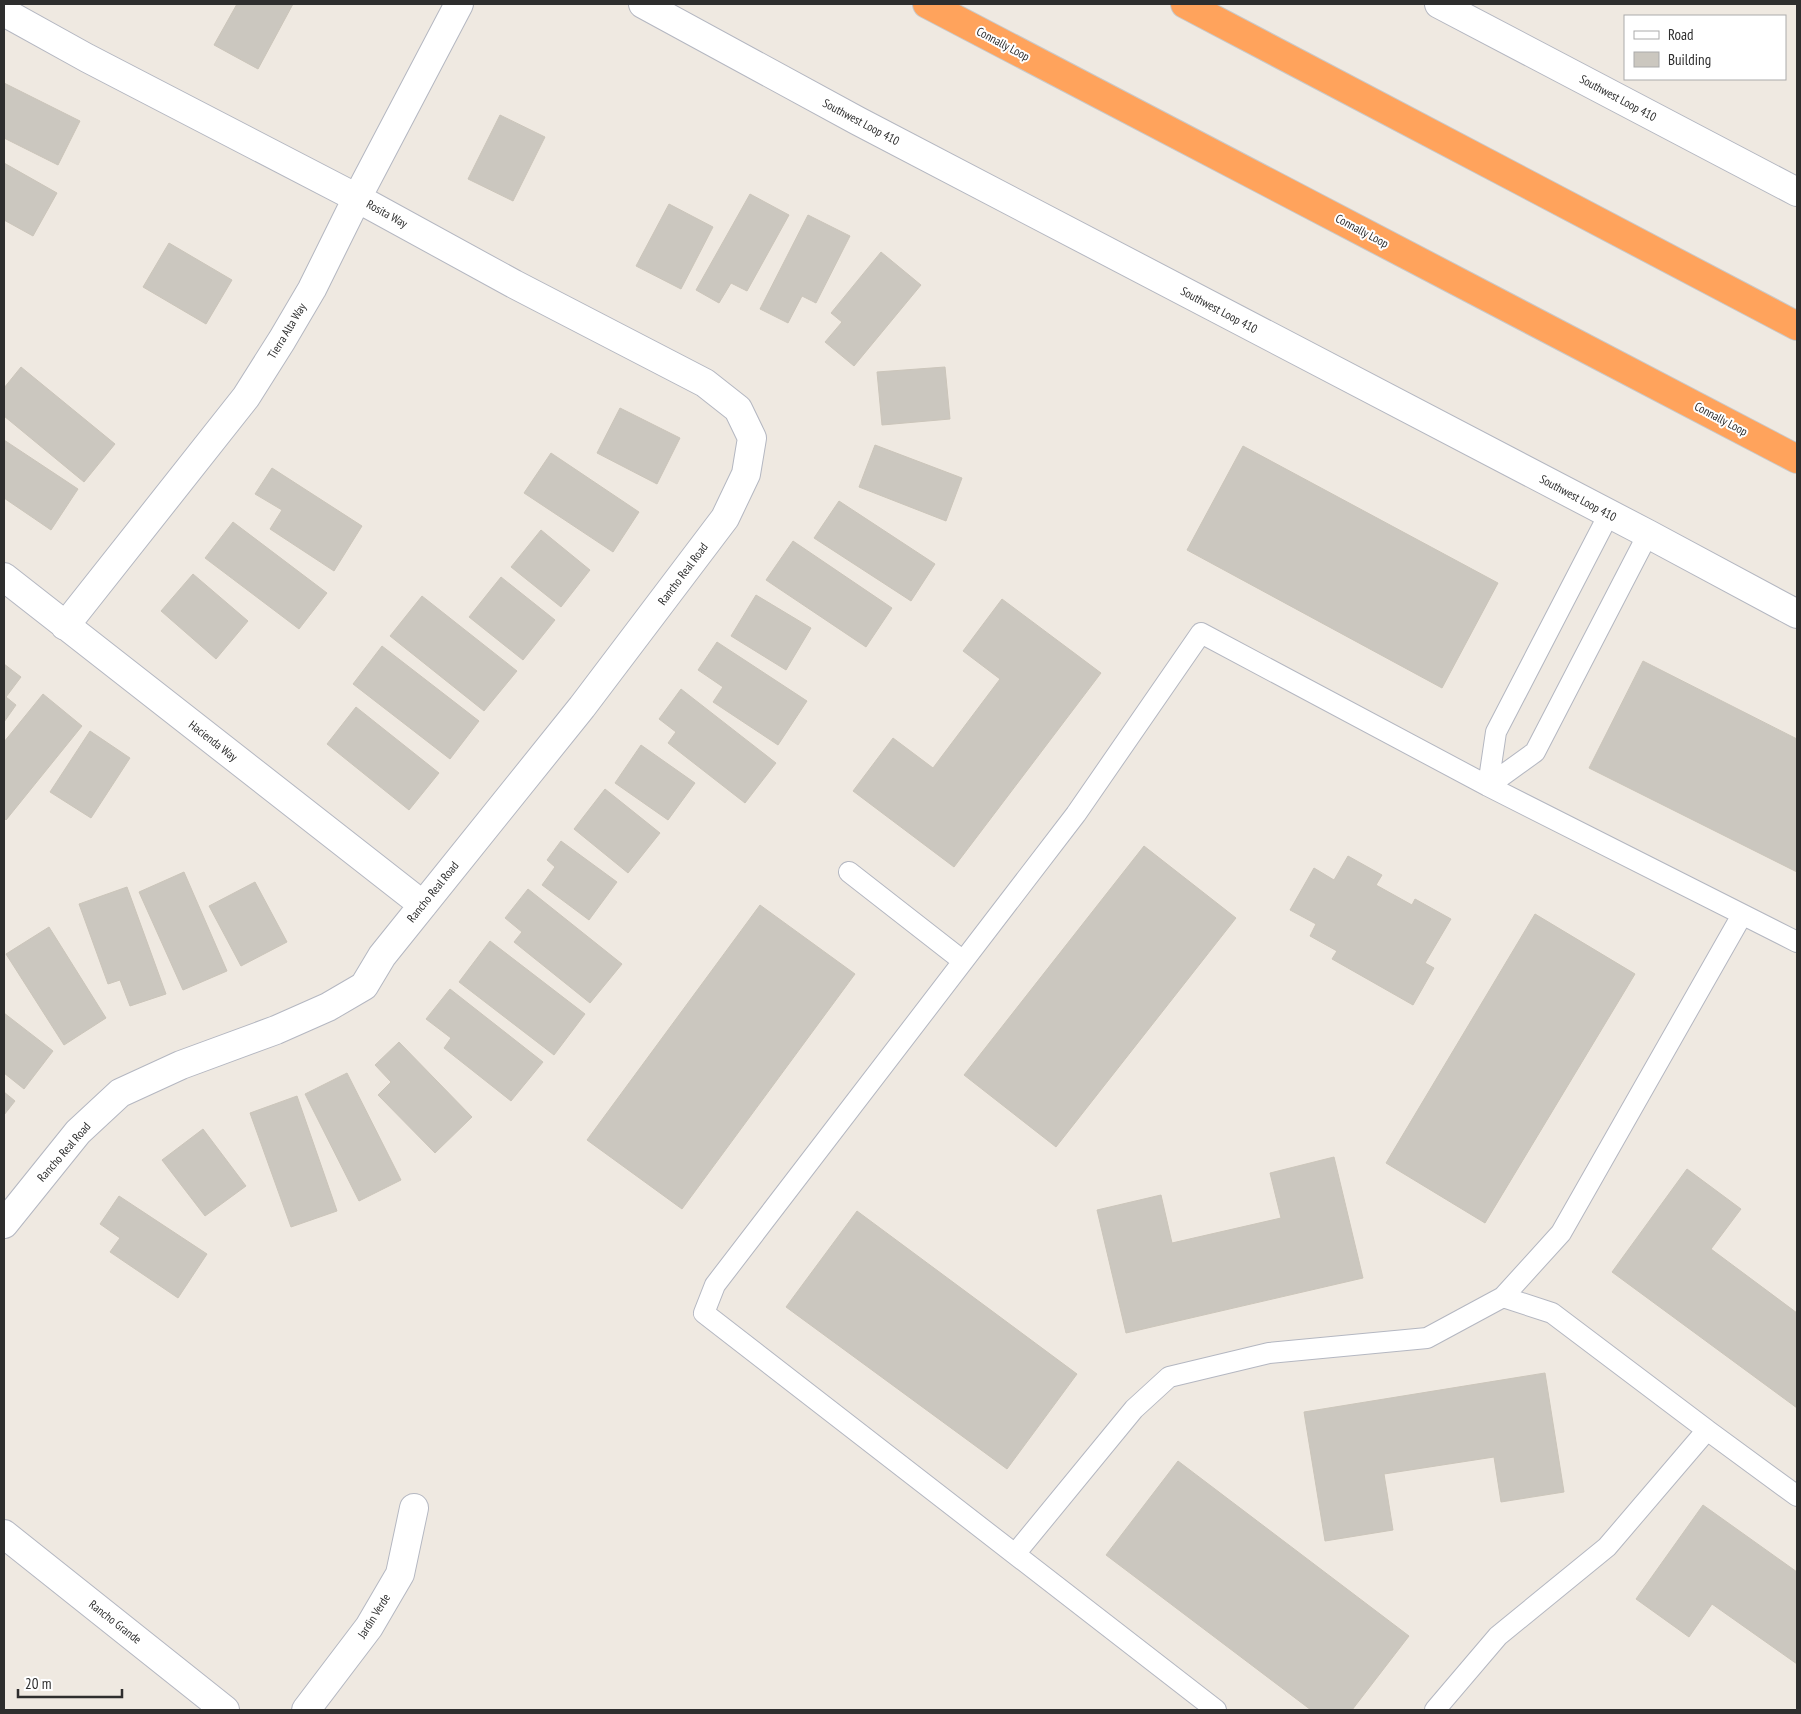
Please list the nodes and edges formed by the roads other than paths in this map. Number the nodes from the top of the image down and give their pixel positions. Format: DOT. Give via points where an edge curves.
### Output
graph roads {
  1 [pos="460,4"];
  2 [pos="643,4"];
  3 [pos="927,4"];
  4 [pos="1185,4"];
  5 [pos="1439,4"];
  6 [pos="4,12"];
  7 [pos="1797,192"];
  8 [pos="357,198"];
  9 [pos="1797,326"];
  10 [pos="752,438"];
  11 [pos="1797,459"];
  12 [pos="1609,514"];
  13 [pos="1648,534"];
  14 [pos="4,577"];
  15 [pos="1797,614"];
  16 [pos="65,626"];
  17 [pos="1488,786"];
  18 [pos="849,872"];
  19 [pos="423,905"];
  20 [pos="1742,915"];
  21 [pos="1797,942"];
  22 [pos="963,961"];
  23 [pos="4,1224"];
  24 [pos="1503,1297"];
  25 [pos="1707,1430"];
  26 [pos="1797,1496"];
  27 [pos="414,1508"];
  28 [pos="4,1534"];
  29 [pos="1015,1554"];
  30 [pos="226,1710"];
  31 [pos="306,1710"];
  32 [pos="1216,1710"];
  33 [pos="1435,1710"];
  1 -- 8 [label="street, Tierra Alta Way"];
  2 -- 12 [label="street, Southwest Loop 410" via="858,121"];
  3 -- 11 [label="highway, Connally Loop"];
  4 -- 9 [label="highway"];
  5 -- 7 [label="street, Southwest Loop 410"];
  6 -- 8 [label="street, Rosita Way"];
  8 -- 10 [label="street, Rosita Way" via="705,383 738,409"];
  8 -- 16 [label="street, Tierra Alta Way" via="312,289 246,397"];
  10 -- 19 [label="street, Rancho Real Road" via="746,474 725,518 582,708"];
  12 -- 13 [label="street, Southwest Loop 410"];
  12 -- 17 [label="lane" via="1496,732"];
  13 -- 15 [label="street, Southwest Loop 410"];
  13 -- 17 [label="lane" via="1534,752"];
  14 -- 16 [label="street, Hacienda Way"];
  16 -- 19 [label="street, Hacienda Way"];
  17 -- 20 [label="lane"];
  17 -- 22 [label="lane" via="1200,633 1076,814"];
  18 -- 22 [label="lane"];
  19 -- 23 [label="street, Rancho Real Road" via="382,956 364,986 276,1030 181,1065 120,1093 78,1132"];
  20 -- 21 [label="lane"];
  20 -- 24 [label="lane" via="1561,1233"];
  22 -- 29 [label="lane" via="715,1285 704,1313"];
  24 -- 25 [label="lane" via="1552,1313"];
  24 -- 29 [label="lane" via="1426,1338 1269,1353 1169,1377 1134,1409"];
  25 -- 26 [label="lane"];
  25 -- 33 [label="lane" via="1607,1547 1498,1636"];
  27 -- 31 [label="street, Jardin Verde" via="400,1574 369,1627"];
  28 -- 30 [label="street, Rancho Grande"];
  29 -- 32 [label="lane"];
}
